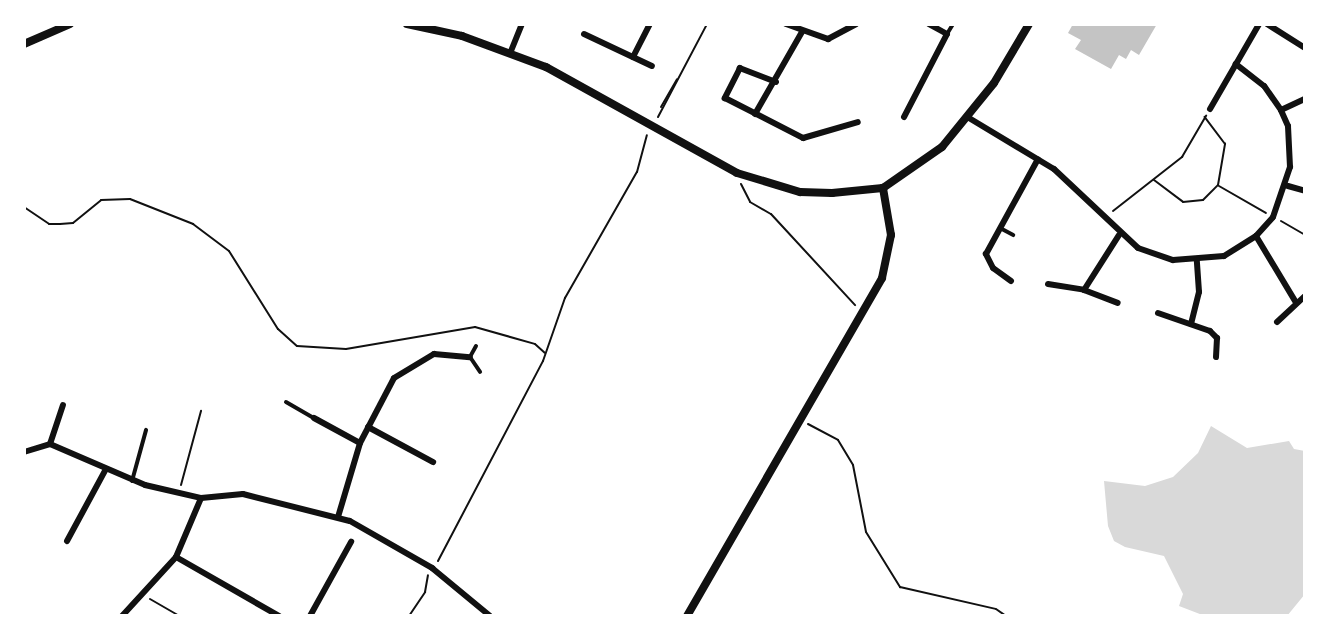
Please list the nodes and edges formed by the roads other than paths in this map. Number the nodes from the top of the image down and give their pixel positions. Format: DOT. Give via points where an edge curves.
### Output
graph roads {
  1 [pos="70,24"];
  2 [pos="407,24"];
  3 [pos="522,24"];
  4 [pos="650,24"];
  5 [pos="786,24"];
  6 [pos="856,24"];
  7 [pos="929,24"];
  8 [pos="953,24"];
  9 [pos="1029,24"];
  10 [pos="1258,24"];
  11 [pos="1267,24"];
  12 [pos="802,32"];
  13 [pos="584,34"];
  14 [pos="947,34"];
  15 [pos="24,44"];
  16 [pos="1305,48"];
  17 [pos="511,51"];
  18 [pos="633,57"];
  19 [pos="1236,64"];
  20 [pos="652,66"];
  21 [pos="776,82"];
  22 [pos="1305,99"];
  23 [pos="1210,109"];
  24 [pos="1281,110"];
  25 [pos="755,114"];
  26 [pos="904,117"];
  27 [pos="969,118"];
  28 [pos="858,122"];
  29 [pos="1038,159"];
  30 [pos="1288,186"];
  31 [pos="883,188"];
  32 [pos="1305,191"];
  33 [pos="999,227"];
  34 [pos="1013,235"];
  35 [pos="1119,235"];
  36 [pos="1256,236"];
  37 [pos="1197,260"];
  38 [pos="1011,280"];
  39 [pos="1048,284"];
  40 [pos="1084,290"];
  41 [pos="1305,296"];
  42 [pos="1295,301"];
  43 [pos="1118,303"];
  44 [pos="1158,313"];
  45 [pos="1276,322"];
  46 [pos="1191,324"];
  47 [pos="476,346"];
  48 [pos="470,357"];
  49 [pos="1216,357"];
  50 [pos="480,372"];
  51 [pos="286,402"];
  52 [pos="63,405"];
  53 [pos="314,417"];
  54 [pos="368,427"];
  55 [pos="146,430"];
  56 [pos="360,443"];
  57 [pos="50,444"];
  58 [pos="24,452"];
  59 [pos="433,462"];
  60 [pos="106,469"];
  61 [pos="132,481"];
  62 [pos="201,498"];
  63 [pos="338,517"];
  64 [pos="67,541"];
  65 [pos="351,542"];
  66 [pos="176,557"];
  67 [pos="122,616"];
  68 [pos="279,616"];
  69 [pos="310,616"];
  70 [pos="490,616"];
  71 [pos="687,616"];
  1 -- 15 [label="street"];
  2 -- 17 [label="street"];
  3 -- 17 [label="street"];
  4 -- 18 [label="street"];
  5 -- 12 [label="street"];
  6 -- 12 [label="street" via="828,39"];
  7 -- 14 [label="street"];
  8 -- 14 [label="lane"];
  9 -- 27 [label="street"];
  10 -- 19 [label="street"];
  11 -- 16 [label="street"];
  12 -- 21 [label="street"];
  13 -- 18 [label="street"];
  14 -- 26 [label="street"];
  17 -- 31 [label="street" via="737,173 800,192"];
  18 -- 20 [label="street"];
  19 -- 23 [label="street"];
  19 -- 24 [label="street" via="1264,86"];
  21 -- 25 [label="street"];
  21 -- 25 [label="street" via="740,68 725,98"];
  22 -- 24 [label="street"];
  24 -- 30 [label="street" via="1291,146"];
  25 -- 28 [label="street" via="803,138"];
  27 -- 29 [label="street"];
  27 -- 31 [label="street" via="942,147"];
  29 -- 33 [label="street"];
  29 -- 35 [label="street" via="1069,181"];
  30 -- 32 [label="street"];
  30 -- 36 [label="street" via="1273,217"];
  31 -- 71 [label="street" via="891,235 882,278"];
  33 -- 34 [label="lane"];
  33 -- 38 [label="street" via="988,246 988,262"];
  35 -- 37 [label="street" via="1154,256"];
  35 -- 40 [label="street"];
  36 -- 37 [label="street" via="1224,256"];
  36 -- 42 [label="street"];
  37 -- 46 [label="street" via="1199,292"];
  39 -- 40 [label="street"];
  40 -- 43 [label="street"];
  41 -- 42 [label="street"];
  42 -- 45 [label="street"];
  44 -- 46 [label="street"];
  46 -- 49 [label="street" via="1217,338"];
  47 -- 48 [label="lane"];
  48 -- 50 [label="lane"];
  48 -- 54 [label="street" via="434,354 416,360 394,378"];
  51 -- 53 [label="lane"];
  52 -- 57 [label="street"];
  53 -- 56 [label="street"];
  54 -- 56 [label="street"];
  54 -- 59 [label="street"];
  55 -- 61 [label="lane"];
  56 -- 63 [label="street"];
  57 -- 58 [label="street"];
  57 -- 60 [label="street"];
  60 -- 61 [label="street"];
  60 -- 64 [label="street"];
  61 -- 62 [label="street"];
  62 -- 63 [label="street" via="233,492"];
  62 -- 66 [label="street"];
  63 -- 70 [label="street" via="418,559"];
  65 -- 69 [label="street"];
  66 -- 67 [label="street"];
  66 -- 68 [label="street"];
}
